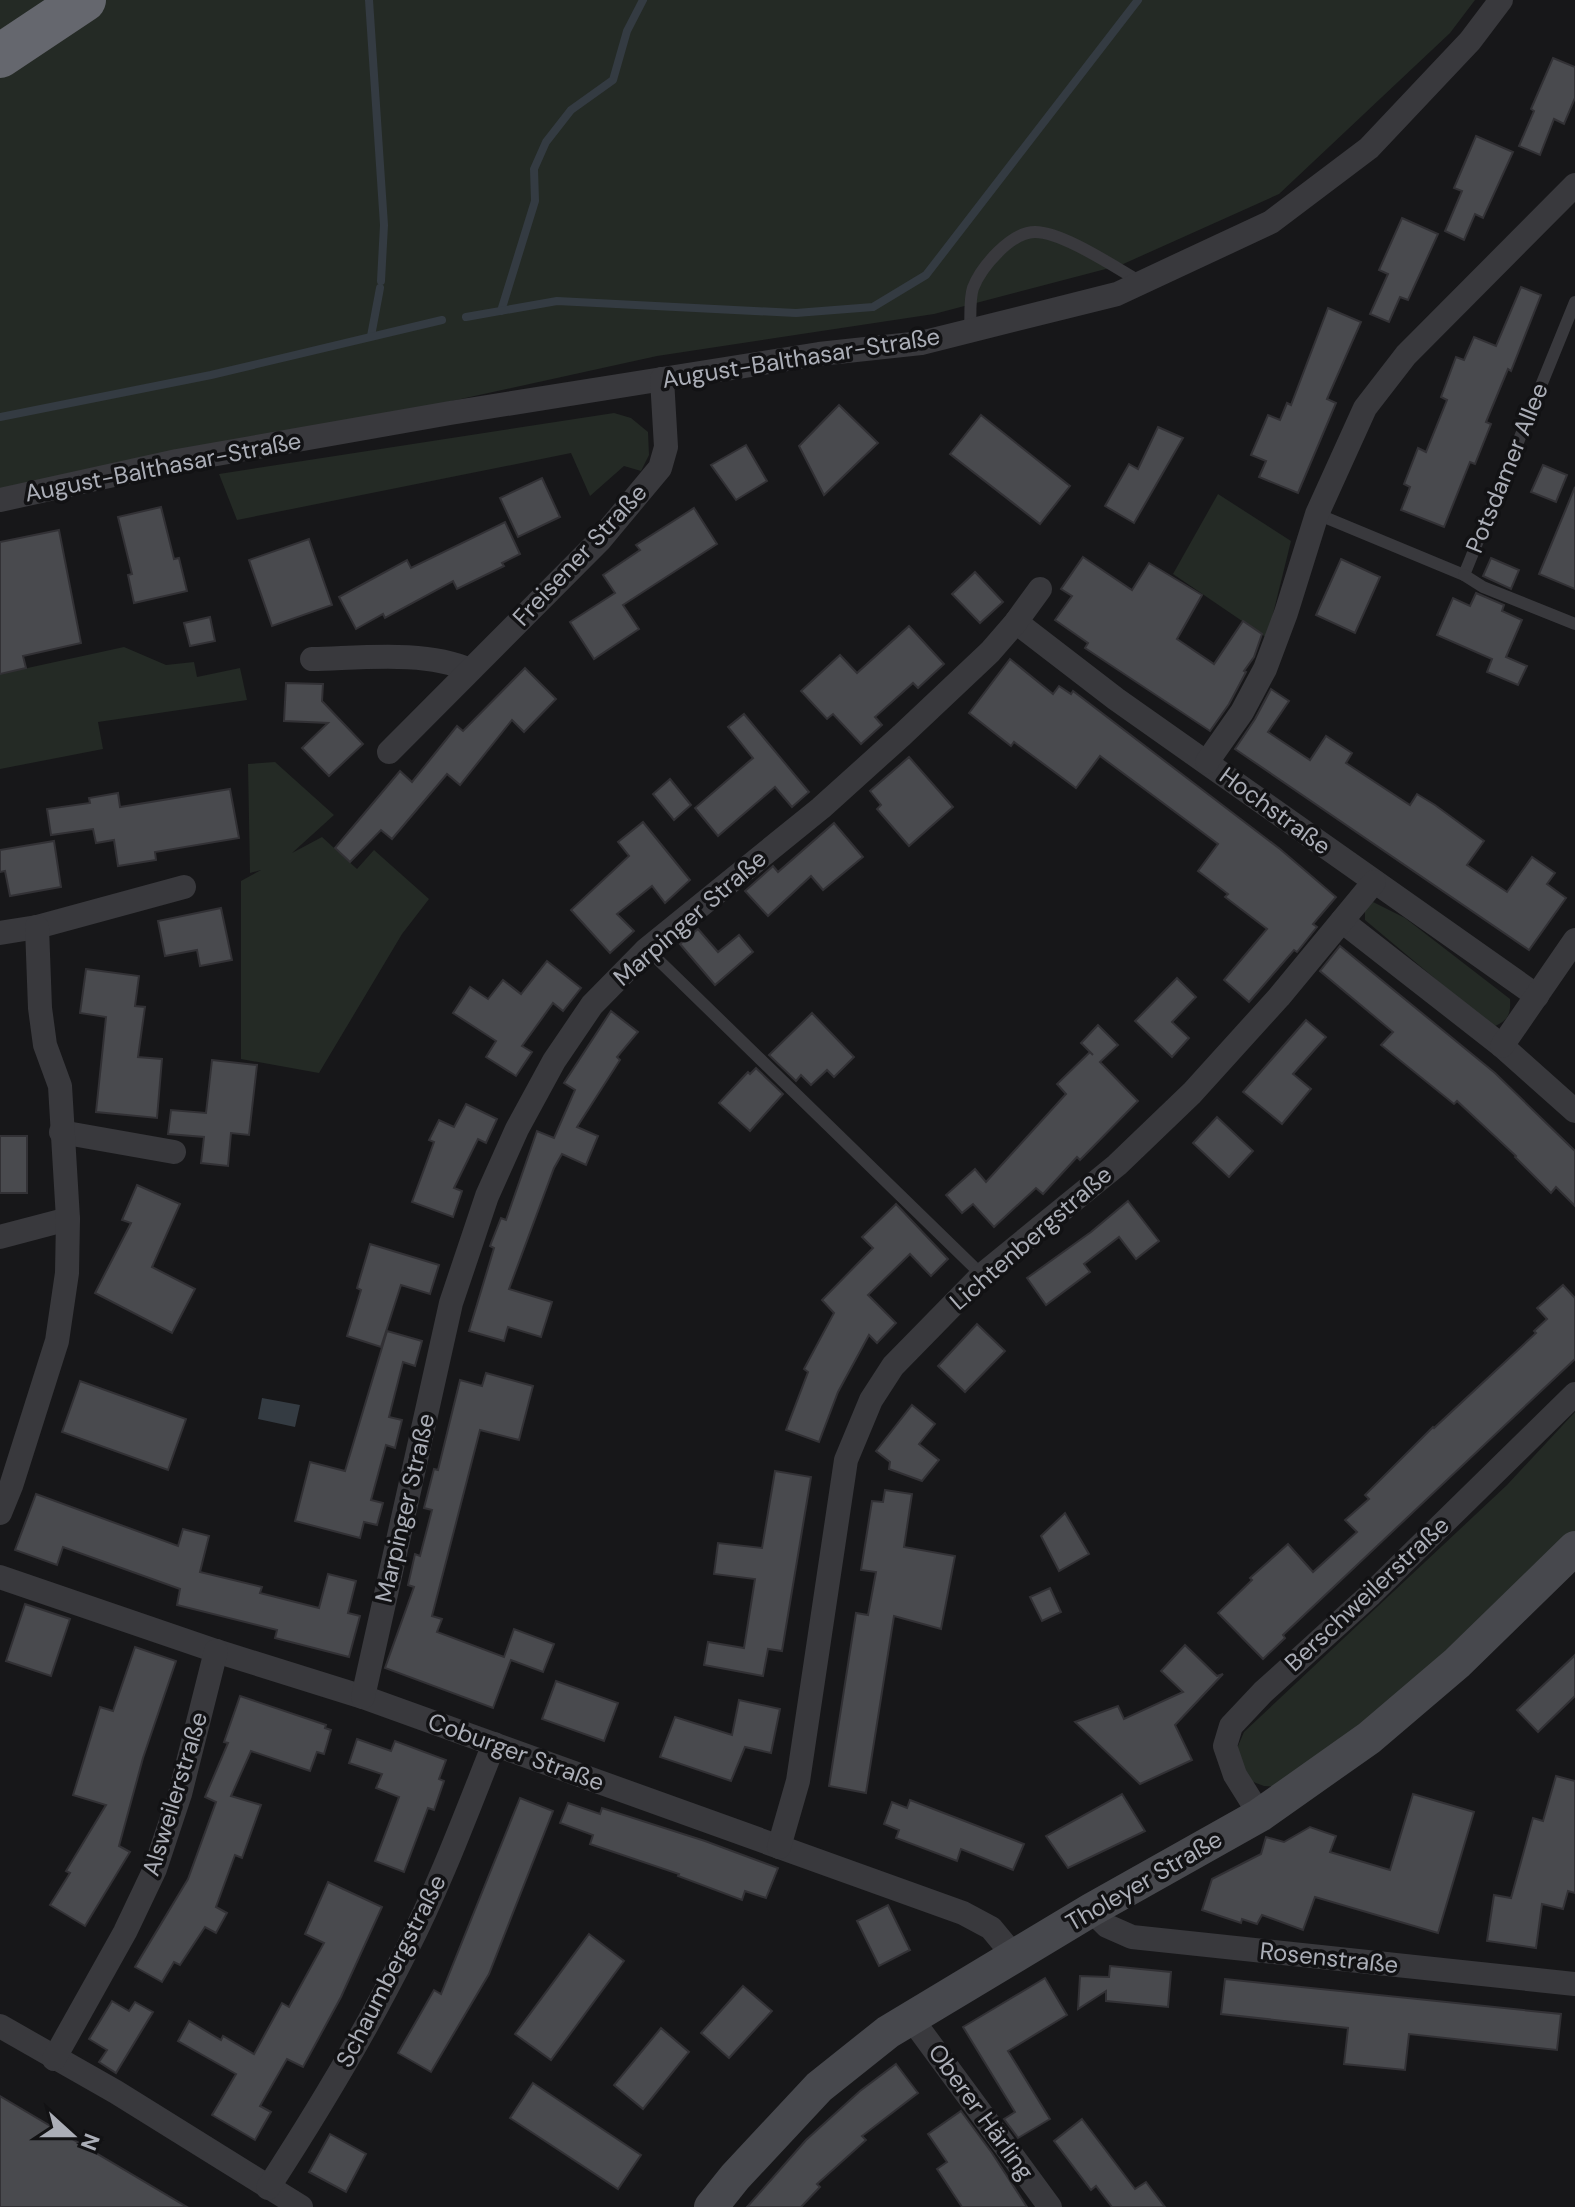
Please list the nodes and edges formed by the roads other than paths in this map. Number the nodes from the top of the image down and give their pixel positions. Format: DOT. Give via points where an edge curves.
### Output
graph roads {
  1 [pos="84,0"];
  2 [pos="1501,0"];
  3 [pos="0,56"];
  4 [pos="1575,185"];
  5 [pos="1144,283"];
  6 [pos="1575,302"];
  7 [pos="970,331"];
  8 [pos="662,379"];
  9 [pos="0,500"];
  10 [pos="1317,514"];
  11 [pos="1464,575"];
  12 [pos="1040,589"];
  13 [pos="1016,622"];
  14 [pos="1575,624"];
  15 [pos="312,659"];
  16 [pos="470,670"];
  17 [pos="389,752"];
  18 [pos="1207,762"];
  19 [pos="1374,882"];
  20 [pos="184,887"];
  21 [pos="1342,921"];
  22 [pos="37,927"];
  23 [pos="0,933"];
  24 [pos="1575,940"];
  25 [pos="647,949"];
  26 [pos="1537,996"];
  27 [pos="1502,1046"];
  28 [pos="1575,1111"];
  29 [pos="61,1132"];
  30 [pos="174,1152"];
  31 [pos="68,1219"];
  32 [pos="0,1237"];
  33 [pos="982,1275"];
  34 [pos="1575,1394"];
  35 [pos="0,1513"];
  36 [pos="1575,1548"];
  37 [pos="0,1577"];
  38 [pos="216,1651"];
  39 [pos="363,1697"];
  40 [pos="494,1744"];
  41 [pos="1260,1815"];
  42 [pos="779,1847"];
  43 [pos="1091,1910"];
  44 [pos="1015,1957"];
  45 [pos="1575,1984"];
  46 [pos="911,2018"];
  47 [pos="0,2026"];
  48 [pos="54,2059"];
  49 [pos="268,2188"];
  50 [pos="301,2207"];
  51 [pos="711,2207"];
  52 [pos="1050,2207"];
  1 -- 3 [label="highway"];
  2 -- 5 [label="street, August-Balthasar-Straße" via="1470,41 1369,148 1271,222"];
  4 -- 10 [label="street" via="1387,377 1365,408"];
  5 -- 7 [label="street, August-Balthasar-Straße"];
  5 -- 7 [label="lane" via="1067,241 1034,232 1009,242 985,265 972,289"];
  6 -- 11 [label="lane, Potsdamer Allee"];
  7 -- 8 [label="street, August-Balthasar-Straße" via="921,343"];
  8 -- 9 [label="street, August-Balthasar-Straße" via="177,461"];
  8 -- 16 [label="street, Freisener Straße" via="666,447 660,468 600,540"];
  10 -- 11 [label="lane, Potsdamer Allee"];
  10 -- 18 [label="street" via="1265,669"];
  11 -- 14 [label="lane"];
  12 -- 13 [label="street, Marpinger Straße"];
  13 -- 18 [label="street, Hochstraße"];
  13 -- 25 [label="street, Marpinger Straße" via="821,808"];
  15 -- 16 [label="street" via="440,660"];
  16 -- 17 [label="street, Freisener Straße"];
  18 -- 19 [label="street, Hochstraße"];
  19 -- 21 [label="street, Lichtenbergstraße"];
  19 -- 26 [label="street, Hochstraße"];
  20 -- 22 [label="street"];
  21 -- 27 [label="street"];
  21 -- 33 [label="street, Lichtenbergstraße" via="1192,1093 1117,1165"];
  22 -- 23 [label="street"];
  22 -- 29 [label="street" via="40,1008 45,1045 60,1086"];
  24 -- 26 [label="street"];
  25 -- 33 [label="lane"];
  25 -- 39 [label="street, Marpinger Straße" via="592,1005 554,1061 487,1196 451,1303"];
  26 -- 27 [label="street"];
  27 -- 28 [label="street"];
  29 -- 30 [label="street"];
  29 -- 31 [label="street"];
  31 -- 32 [label="street"];
  31 -- 35 [label="street" via="57,1341"];
  33 -- 42 [label="street, Lichtenbergstraße" via="893,1366 871,1400 846,1460 798,1781"];
  34 -- 41 [label="street, Berschweilerstraße" via="1231,1726 1225,1746 1235,1775"];
  36 -- 41 [label="main road, Tholeyer Straße" via="1457,1663 1369,1738"];
  37 -- 38 [label="street, Coburger Straße"];
  38 -- 39 [label="street, Coburger Straße"];
  38 -- 48 [label="street, Alsweilerstraße" via="155,1869"];
  39 -- 40 [label="street, Coburger Straße"];
  40 -- 42 [label="street, Coburger Straße"];
  40 -- 49 [label="street, Schaumbergstraße" via="407,1949 357,2044"];
  41 -- 43 [label="main road, Tholeyer Straße"];
  42 -- 44 [label="street, Coburger Straße" via="963,1913 991,1928"];
  43 -- 44 [label="main road, Tholeyer Straße"];
  43 -- 45 [label="street, Rosenstraße" via="1107,1926 1132,1937"];
  44 -- 46 [label="main road, Tholeyer Straße"];
  46 -- 51 [label="main road, Tholeyer Straße" via="819,2087"];
  46 -- 52 [label="street, Oberer Härling"];
  47 -- 48 [label="street"];
  48 -- 49 [label="street"];
  49 -- 50 [label="street"];
}
